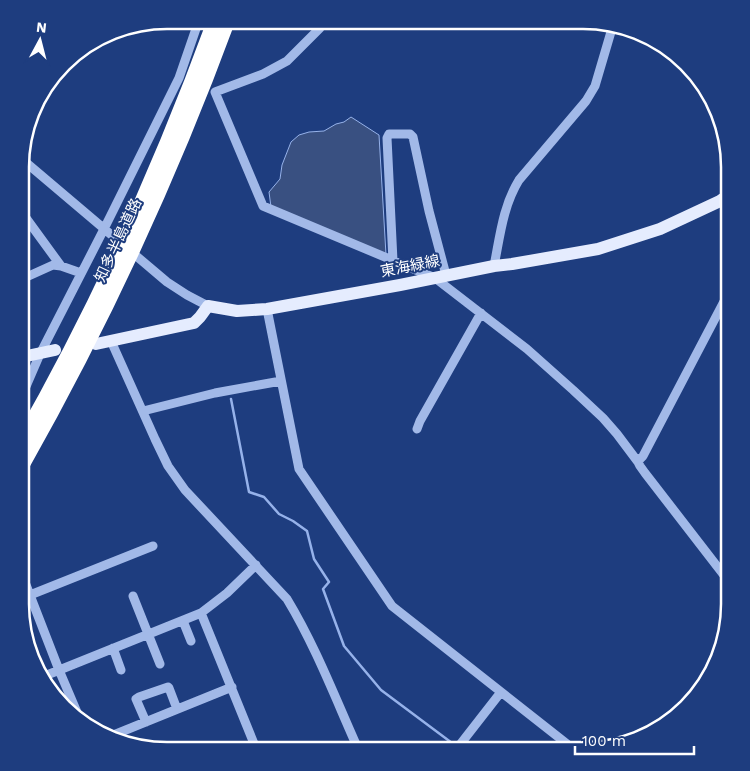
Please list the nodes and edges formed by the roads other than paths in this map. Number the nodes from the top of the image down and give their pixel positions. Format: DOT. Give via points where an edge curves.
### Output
graph roads {
  1 [pos="197,29"];
  2 [pos="212,29"];
  3 [pos="225,29"];
  4 [pos="319,29"];
  5 [pos="611,31"];
  6 [pos="29,165"];
  7 [pos="721,200"];
  8 [pos="29,222"];
  9 [pos="104,229"];
  10 [pos="132,238"];
  11 [pos="122,260"];
  12 [pos="393,261"];
  13 [pos="61,266"];
  14 [pos="494,266"];
  15 [pos="81,273"];
  16 [pos="29,276"];
  17 [pos="440,276"];
  18 [pos="208,306"];
  19 [pos="721,307"];
  20 [pos="267,309"];
  21 [pos="480,314"];
  22 [pos="111,341"];
  23 [pos="96,344"];
  24 [pos="55,350"];
  25 [pos="40,354"];
  26 [pos="29,356"];
  27 [pos="29,379"];
  28 [pos="281,382"];
  29 [pos="143,411"];
  30 [pos="29,427"];
  31 [pos="417,429"];
  32 [pos="29,453"];
  33 [pos="638,461"];
  34 [pos="153,546"];
  35 [pos="256,564"];
  36 [pos="721,571"];
  37 [pos="29,595"];
  38 [pos="133,596"];
  39 [pos="29,606"];
  40 [pos="201,613"];
  41 [pos="183,621"];
  42 [pos="148,634"];
  43 [pos="191,641"];
  44 [pos="113,648"];
  45 [pos="160,664"];
  46 [pos="59,670"];
  47 [pos="122,670"];
  48 [pos="48,675"];
  49 [pos="232,687"];
  50 [pos="501,692"];
  51 [pos="75,707"];
  52 [pos="177,709"];
  53 [pos="146,722"];
  54 [pos="118,733"];
  55 [pos="253,742"];
  56 [pos="355,742"];
  57 [pos="462,742"];
  58 [pos="565,742"];
  1 -- 9 [label="street" via="179,78"];
  2 -- 10 [label="highway, 知多半島道路"];
  3 -- 10 [label="highway, 知多半島道路" via="157,198"];
  4 -- 12 [label="street" via="286,61 263,74 215,92 263,206"];
  5 -- 14 [label="street" via="595,86 586,101 512,192"];
  6 -- 9 [label="street"];
  7 -- 14 [label="main road, 東海緑線" via="660,229 598,249"];
  8 -- 13 [label="street"];
  9 -- 15 [label="street"];
  9 -- 18 [label="street" via="166,282"];
  10 -- 11 [label="highway, 知多半島道路"];
  11 -- 30 [label="highway, 知多半島道路"];
  11 -- 32 [label="highway, 知多半島道路" via="79,360"];
  12 -- 17 [label="street"];
  12 -- 17 [label="street" via="387,138 389,134 410,134 435,236"];
  13 -- 15 [label="street"];
  13 -- 16 [label="street" via="53,265"];
  14 -- 17 [label="main road, 東海緑線"];
  15 -- 25 [label="street"];
  17 -- 20 [label="main road, 東海緑線"];
  17 -- 21 [label="street"];
  18 -- 20 [label="main road, 東海緑線" via="237,310"];
  18 -- 22 [label="main road" via="194,323"];
  19 -- 33 [label="street"];
  20 -- 28 [label="street"];
  21 -- 31 [label="street"];
  21 -- 33 [label="street" via="526,348 603,418"];
  22 -- 23 [label="main road"];
  22 -- 29 [label="street"];
  24 -- 25 [label="main road"];
  25 -- 26 [label="main road"];
  25 -- 27 [label="street"];
  28 -- 29 [label="street"];
  28 -- 50 [label="street" via="299,469 392,606"];
  29 -- 35 [label="street" via="168,466 185,490"];
  33 -- 36 [label="street"];
  34 -- 37 [label="street"];
  35 -- 40 [label="street"];
  35 -- 56 [label="street" via="296,614"];
  38 -- 42 [label="street"];
  39 -- 46 [label="street"];
  40 -- 41 [label="street"];
  40 -- 49 [label="street"];
  41 -- 42 [label="street"];
  41 -- 43 [label="street"];
  42 -- 44 [label="street"];
  42 -- 45 [label="street"];
  44 -- 46 [label="street"];
  44 -- 47 [label="street"];
  46 -- 48 [label="street"];
  46 -- 51 [label="street"];
  49 -- 52 [label="street"];
  49 -- 55 [label="street"];
  50 -- 57 [label="street"];
  50 -- 58 [label="street"];
  52 -- 53 [label="street"];
  52 -- 53 [label="street" via="168,686 139,697 136,699"];
  53 -- 54 [label="street"];
}
